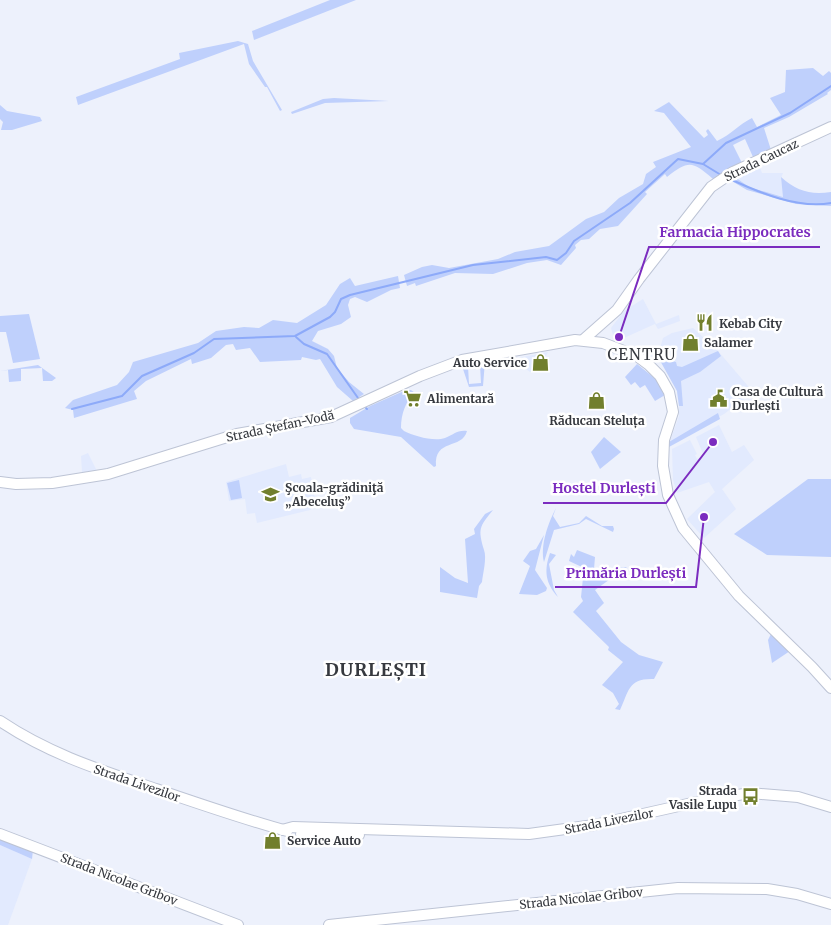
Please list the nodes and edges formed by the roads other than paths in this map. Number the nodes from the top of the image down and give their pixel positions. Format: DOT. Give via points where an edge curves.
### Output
graph roads {
  1 [pos="831,127"];
  2 [pos="612,316"];
  3 [pos="583,340"];
  4 [pos="603,343"];
  5 [pos="0,482"];
  6 [pos="831,688"];
  7 [pos="0,720"];
  8 [pos="831,806"];
  9 [pos="0,834"];
  10 [pos="831,904"];
  11 [pos="238,925"];
  12 [pos="329,925"];
  1 -- 2 [label="street, Strada Caucaz" via="720,180 701,198"];
  2 -- 3 [label="street, Strada Caucaz"];
  2 -- 4 [label="street" via="603,328"];
  3 -- 4 [label="street"];
  3 -- 5 [label="street, Strada Ștefan-Vodă" via="462,360 343,413 237,434 108,474 52,483 25,485"];
  4 -- 6 [label="street" via="636,356 649,365 669,392 673,412 664,440 663,466 668,495 682,528 745,602"];
  7 -- 8 [label="street, Strada Livezilor" via="34,743 74,761 282,830 293,826 383,831 546,833 756,793 798,797"];
  9 -- 11 [label="street, Strada Nicolae Gribov"];
  10 -- 12 [label="street, Strada Nicolae Gribov" via="767,889 678,888"];
}
